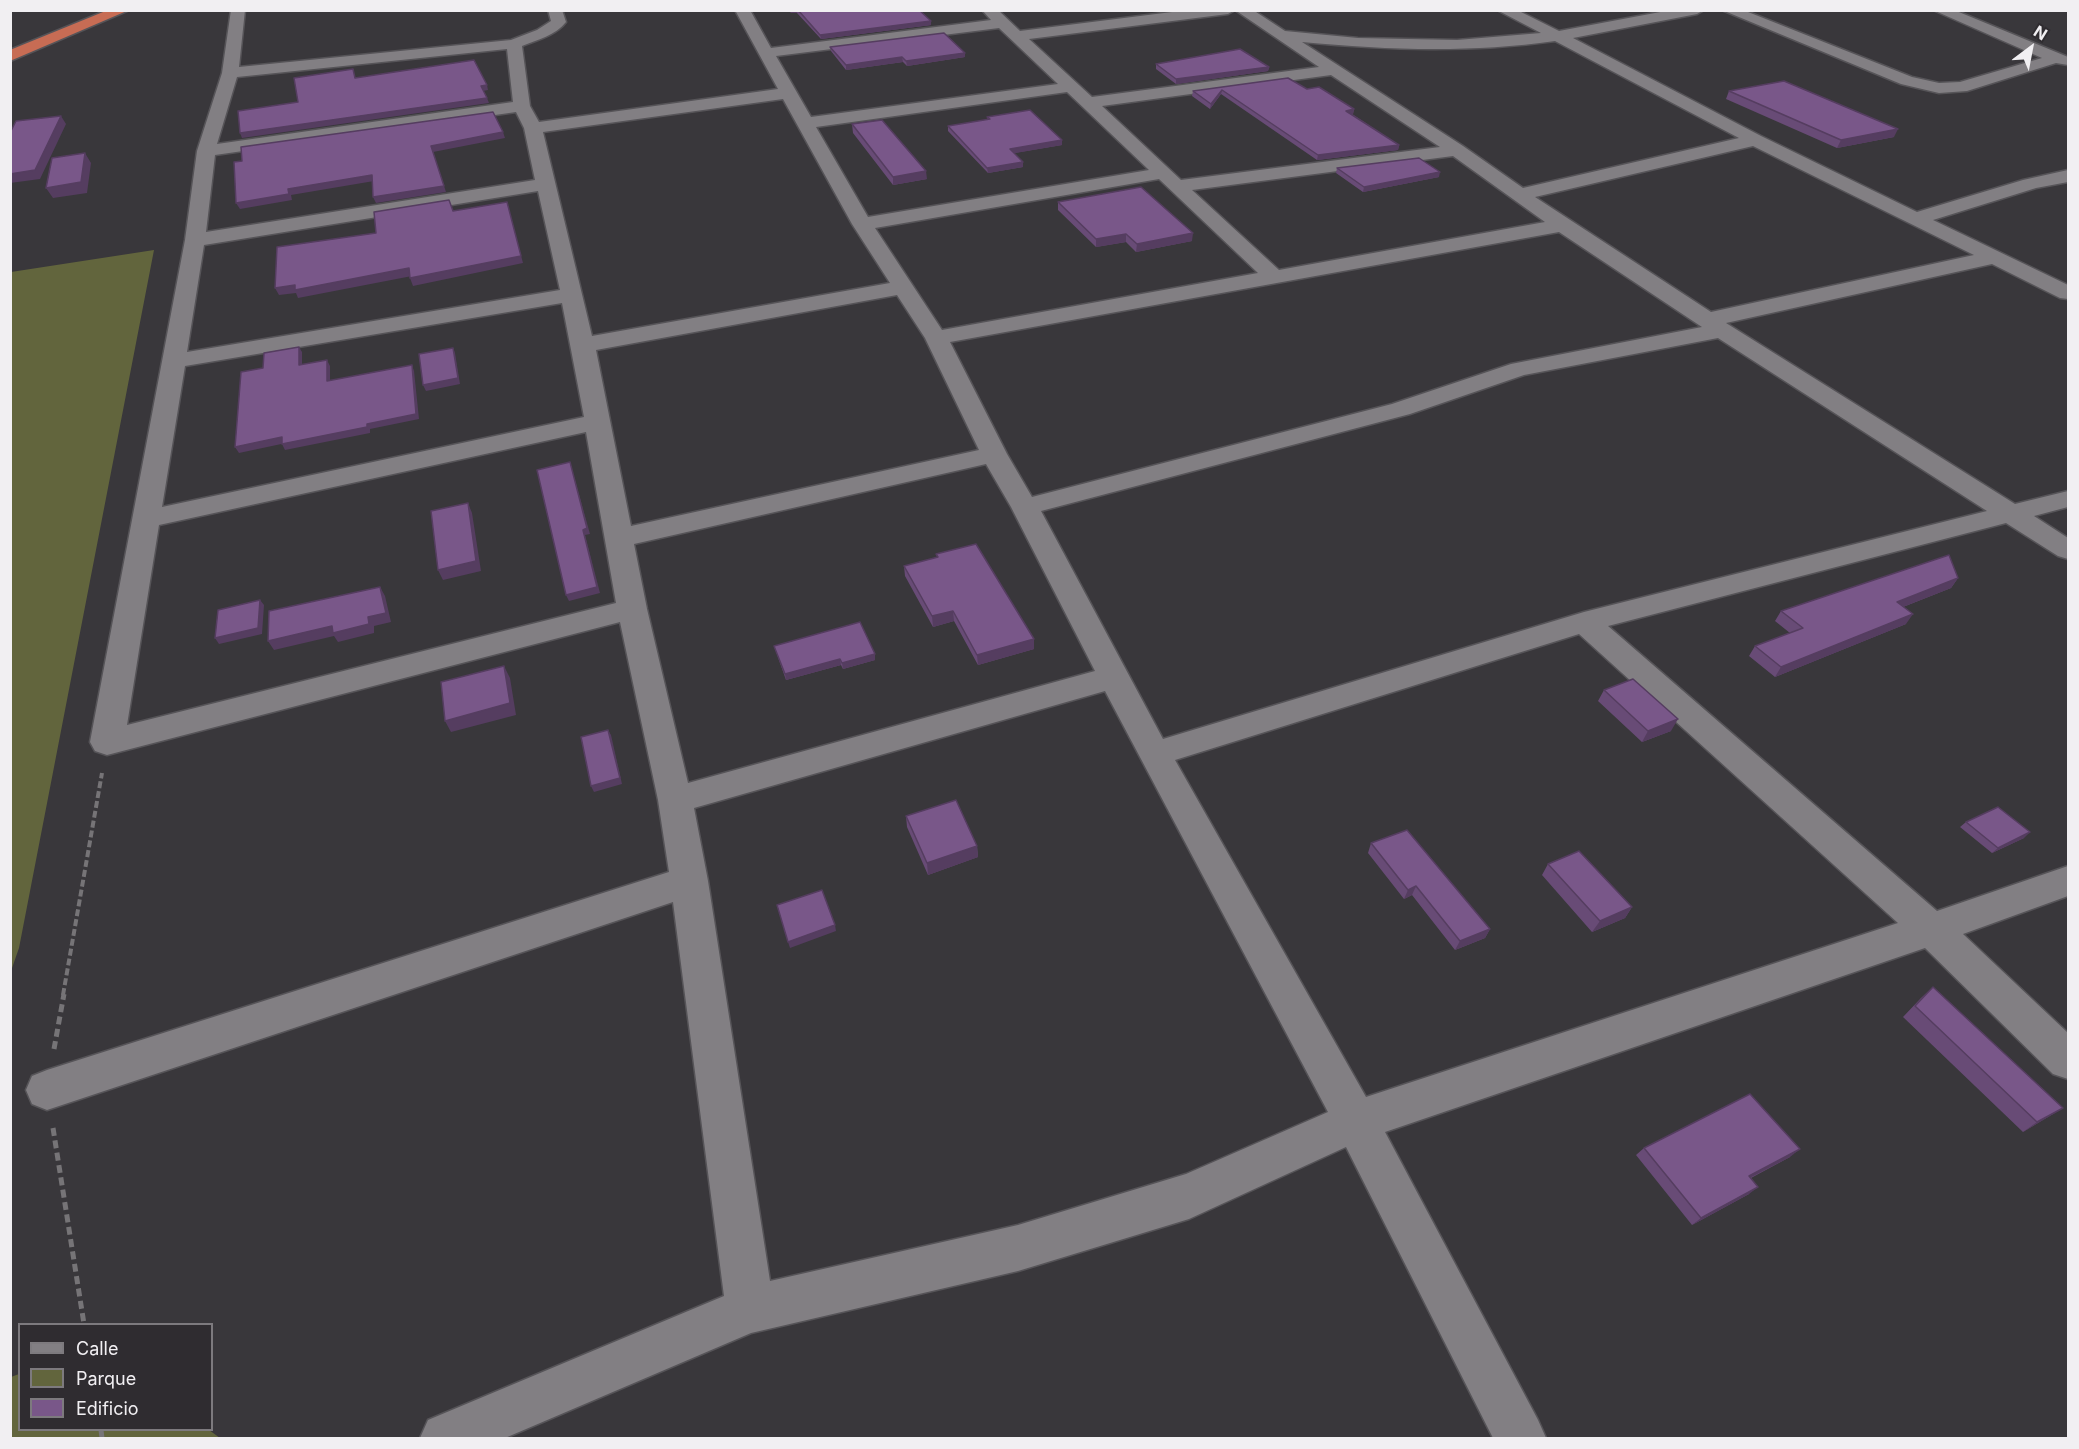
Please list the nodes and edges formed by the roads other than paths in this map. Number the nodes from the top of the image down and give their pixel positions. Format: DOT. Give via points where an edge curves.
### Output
graph roads {
  1 [pos="122,10"];
  2 [pos="238,10"];
  3 [pos="555,10"];
  4 [pos="742,10"];
  5 [pos="1228,10"];
  6 [pos="1242,10"];
  7 [pos="1504,10"];
  8 [pos="1697,10"];
  9 [pos="1729,10"];
  10 [pos="1940,10"];
  11 [pos="996,17"];
  12 [pos="1556,35"];
  13 [pos="1016,36"];
  14 [pos="1282,36"];
  15 [pos="514,44"];
  16 [pos="766,53"];
  17 [pos="10,56"];
  18 [pos="2063,60"];
  19 [pos="1333,70"];
  20 [pos="230,74"];
  21 [pos="1071,87"];
  22 [pos="789,93"];
  23 [pos="1087,103"];
  24 [pos="528,117"];
  25 [pos="806,123"];
  26 [pos="1755,140"];
  27 [pos="1457,150"];
  28 [pos="206,151"];
  29 [pos="1162,173"];
  30 [pos="2068,176"];
  31 [pos="545,184"];
  32 [pos="1517,195"];
  33 [pos="859,217"];
  34 [pos="1916,218"];
  35 [pos="1562,225"];
  36 [pos="195,240"];
  37 [pos="1995,257"];
  38 [pos="1273,276"];
  39 [pos="904,287"];
  40 [pos="2068,293"];
  41 [pos="571,295"];
  42 [pos="1708,321"];
  43 [pos="936,338"];
  44 [pos="583,345"];
  45 [pos="174,361"];
  46 [pos="597,422"];
  47 [pos="994,454"];
  48 [pos="2068,499"];
  49 [pos="1025,507"];
  50 [pos="2014,514"];
  51 [pos="146,519"];
  52 [pos="619,538"];
  53 [pos="2068,550"];
  54 [pos="632,609"];
  55 [pos="1584,622"];
  56 [pos="1113,676"];
  57 [pos="1154,754"];
  58 [pos="675,800"];
  59 [pos="689,881"];
  60 [pos="2068,881"];
  61 [pos="1930,929"];
  62 [pos="2068,1060"];
  63 [pos="47,1090"];
  64 [pos="1356,1121"];
  65 [pos="750,1309"];
  66 [pos="446,1438"];
  67 [pos="1520,1438"];
  1 -- 17 [label="highway"];
  2 -- 20 [label="street"];
  3 -- 15 [label="street" via="559,22"];
  4 -- 16 [label="street"];
  5 -- 13 [label="street"];
  6 -- 14 [label="street"];
  7 -- 12 [label="street"];
  8 -- 12 [label="street"];
  9 -- 18 [label="street" via="1907,81 1939,88 1961,87"];
  10 -- 18 [label="street"];
  11 -- 13 [label="street"];
  11 -- 16 [label="street"];
  12 -- 14 [label="street" via="1446,45"];
  12 -- 26 [label="street"];
  13 -- 21 [label="street"];
  14 -- 19 [label="street"];
  15 -- 20 [label="street"];
  15 -- 24 [label="street"];
  16 -- 22 [label="street"];
  19 -- 23 [label="street"];
  19 -- 27 [label="street"];
  20 -- 28 [label="street"];
  21 -- 23 [label="street"];
  21 -- 25 [label="street"];
  22 -- 24 [label="street"];
  22 -- 25 [label="street"];
  23 -- 29 [label="street"];
  24 -- 28 [label="street"];
  24 -- 31 [label="street"];
  25 -- 33 [label="street"];
  26 -- 32 [label="street"];
  26 -- 34 [label="street"];
  27 -- 29 [label="street"];
  27 -- 32 [label="street"];
  28 -- 36 [label="street"];
  29 -- 33 [label="street"];
  29 -- 38 [label="street"];
  30 -- 34 [label="street" via="2003,190"];
  31 -- 36 [label="street"];
  31 -- 41 [label="street"];
  32 -- 35 [label="street"];
  33 -- 39 [label="street"];
  34 -- 37 [label="street"];
  35 -- 38 [label="street"];
  35 -- 42 [label="street"];
  36 -- 45 [label="street"];
  37 -- 40 [label="street"];
  37 -- 42 [label="street"];
  38 -- 43 [label="street"];
  39 -- 43 [label="street"];
  39 -- 44 [label="street"];
  41 -- 44 [label="street"];
  41 -- 45 [label="street"];
  42 -- 49 [label="street" via="1519,369 1401,409"];
  42 -- 50 [label="street"];
  43 -- 47 [label="street"];
  44 -- 46 [label="street"];
  45 -- 51 [label="street"];
  46 -- 51 [label="street"];
  46 -- 52 [label="street"];
  47 -- 49 [label="street"];
  47 -- 52 [label="street"];
  48 -- 50 [label="street"];
  49 -- 56 [label="street"];
  50 -- 53 [label="street"];
  50 -- 55 [label="street"];
  51 -- 54 [label="street" via="107,742"];
  52 -- 54 [label="street"];
  54 -- 58 [label="street"];
  55 -- 57 [label="street"];
  55 -- 61 [label="street"];
  56 -- 57 [label="street"];
  56 -- 58 [label="street"];
  57 -- 64 [label="street"];
  58 -- 59 [label="street"];
  59 -- 63 [label="street"];
  59 -- 65 [label="street"];
  60 -- 61 [label="street"];
  61 -- 62 [label="street"];
  61 -- 64 [label="street"];
  64 -- 65 [label="street" via="1177,1200 1018,1248"];
  64 -- 67 [label="street"];
  65 -- 66 [label="street"];
}
